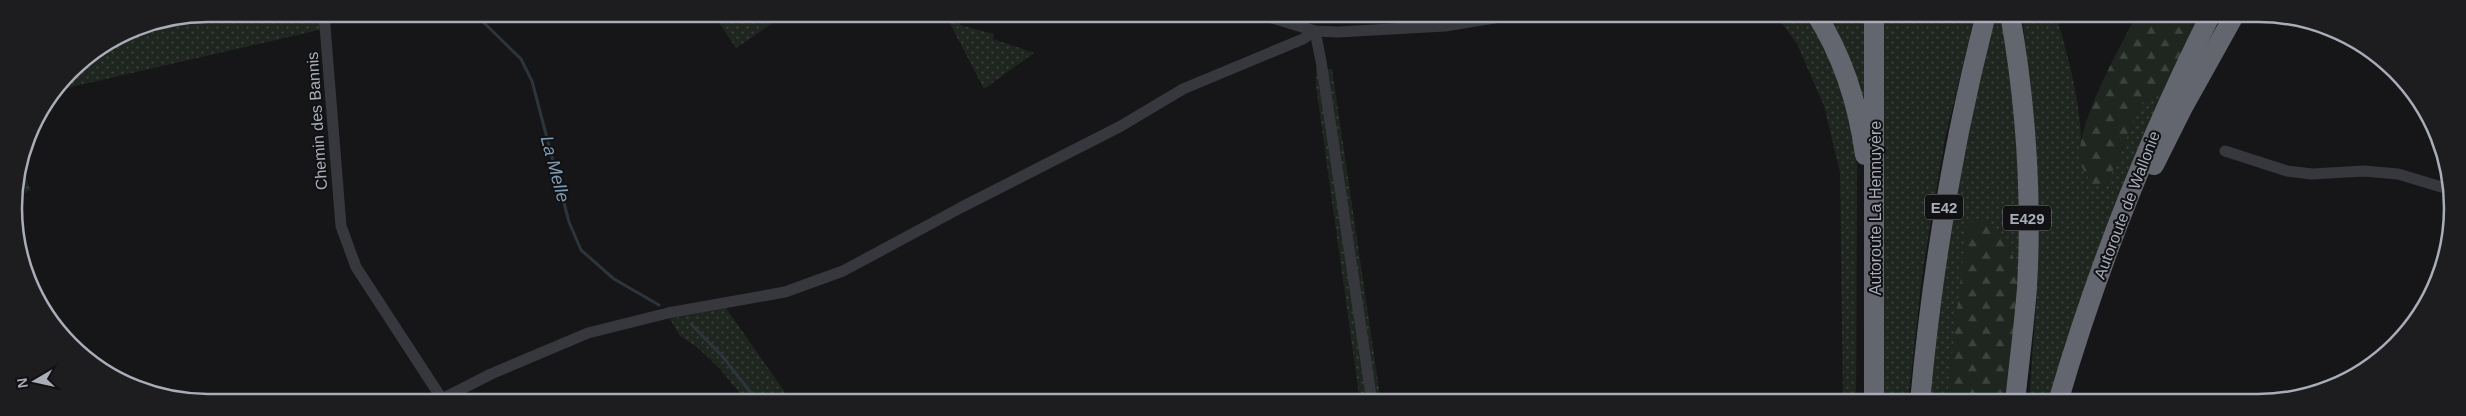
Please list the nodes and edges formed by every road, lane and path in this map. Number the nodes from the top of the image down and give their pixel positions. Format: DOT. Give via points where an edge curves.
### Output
graph roads {
  1 [pos="325,22"];
  2 [pos="1285,22"];
  3 [pos="1462,22"];
  4 [pos="1820,22"];
  5 [pos="1874,22"];
  6 [pos="1984,22"];
  7 [pos="2011,22"];
  8 [pos="2207,22"];
  9 [pos="2230,22"];
  10 [pos="1315,31"];
  11 [pos="2225,151"];
  12 [pos="2442,187"];
  13 [pos="1875,190"];
  14 [pos="2120,214"];
  15 [pos="438,394"];
  16 [pos="455,394"];
  17 [pos="1371,394"];
  18 [pos="1874,394"];
  19 [pos="1921,394"];
  20 [pos="2015,394"];
  21 [pos="2061,394"];
  1 -- 15 [label="street, Chemin des Bannis" via="341,226 356,267"];
  2 -- 10 [label="street"];
  3 -- 10 [label="street" via="1405,30"];
  4 -- 13 [label="highway" via="1850,84"];
  5 -- 13 [label="highway, Autoroute La Hennuyère"];
  6 -- 19 [label="highway, E42" via="1955,144 1941,226"];
  7 -- 20 [label="highway, E429" via="2023,104 2028,220 2027,288"];
  8 -- 14 [label="highway, Autoroute de Wallonie"];
  9 -- 14 [label="highway" via="2146,180"];
  10 -- 16 [label="street" via="1304,39 1183,89 1121,126 843,271 785,292 668,313 588,333 491,374"];
  10 -- 17 [label="street"];
  11 -- 12 [label="street" via="2286,171 2398,174"];
  13 -- 18 [label="highway, Autoroute La Hennuyère"];
  14 -- 21 [label="highway, Autoroute de Wallonie"];
}
